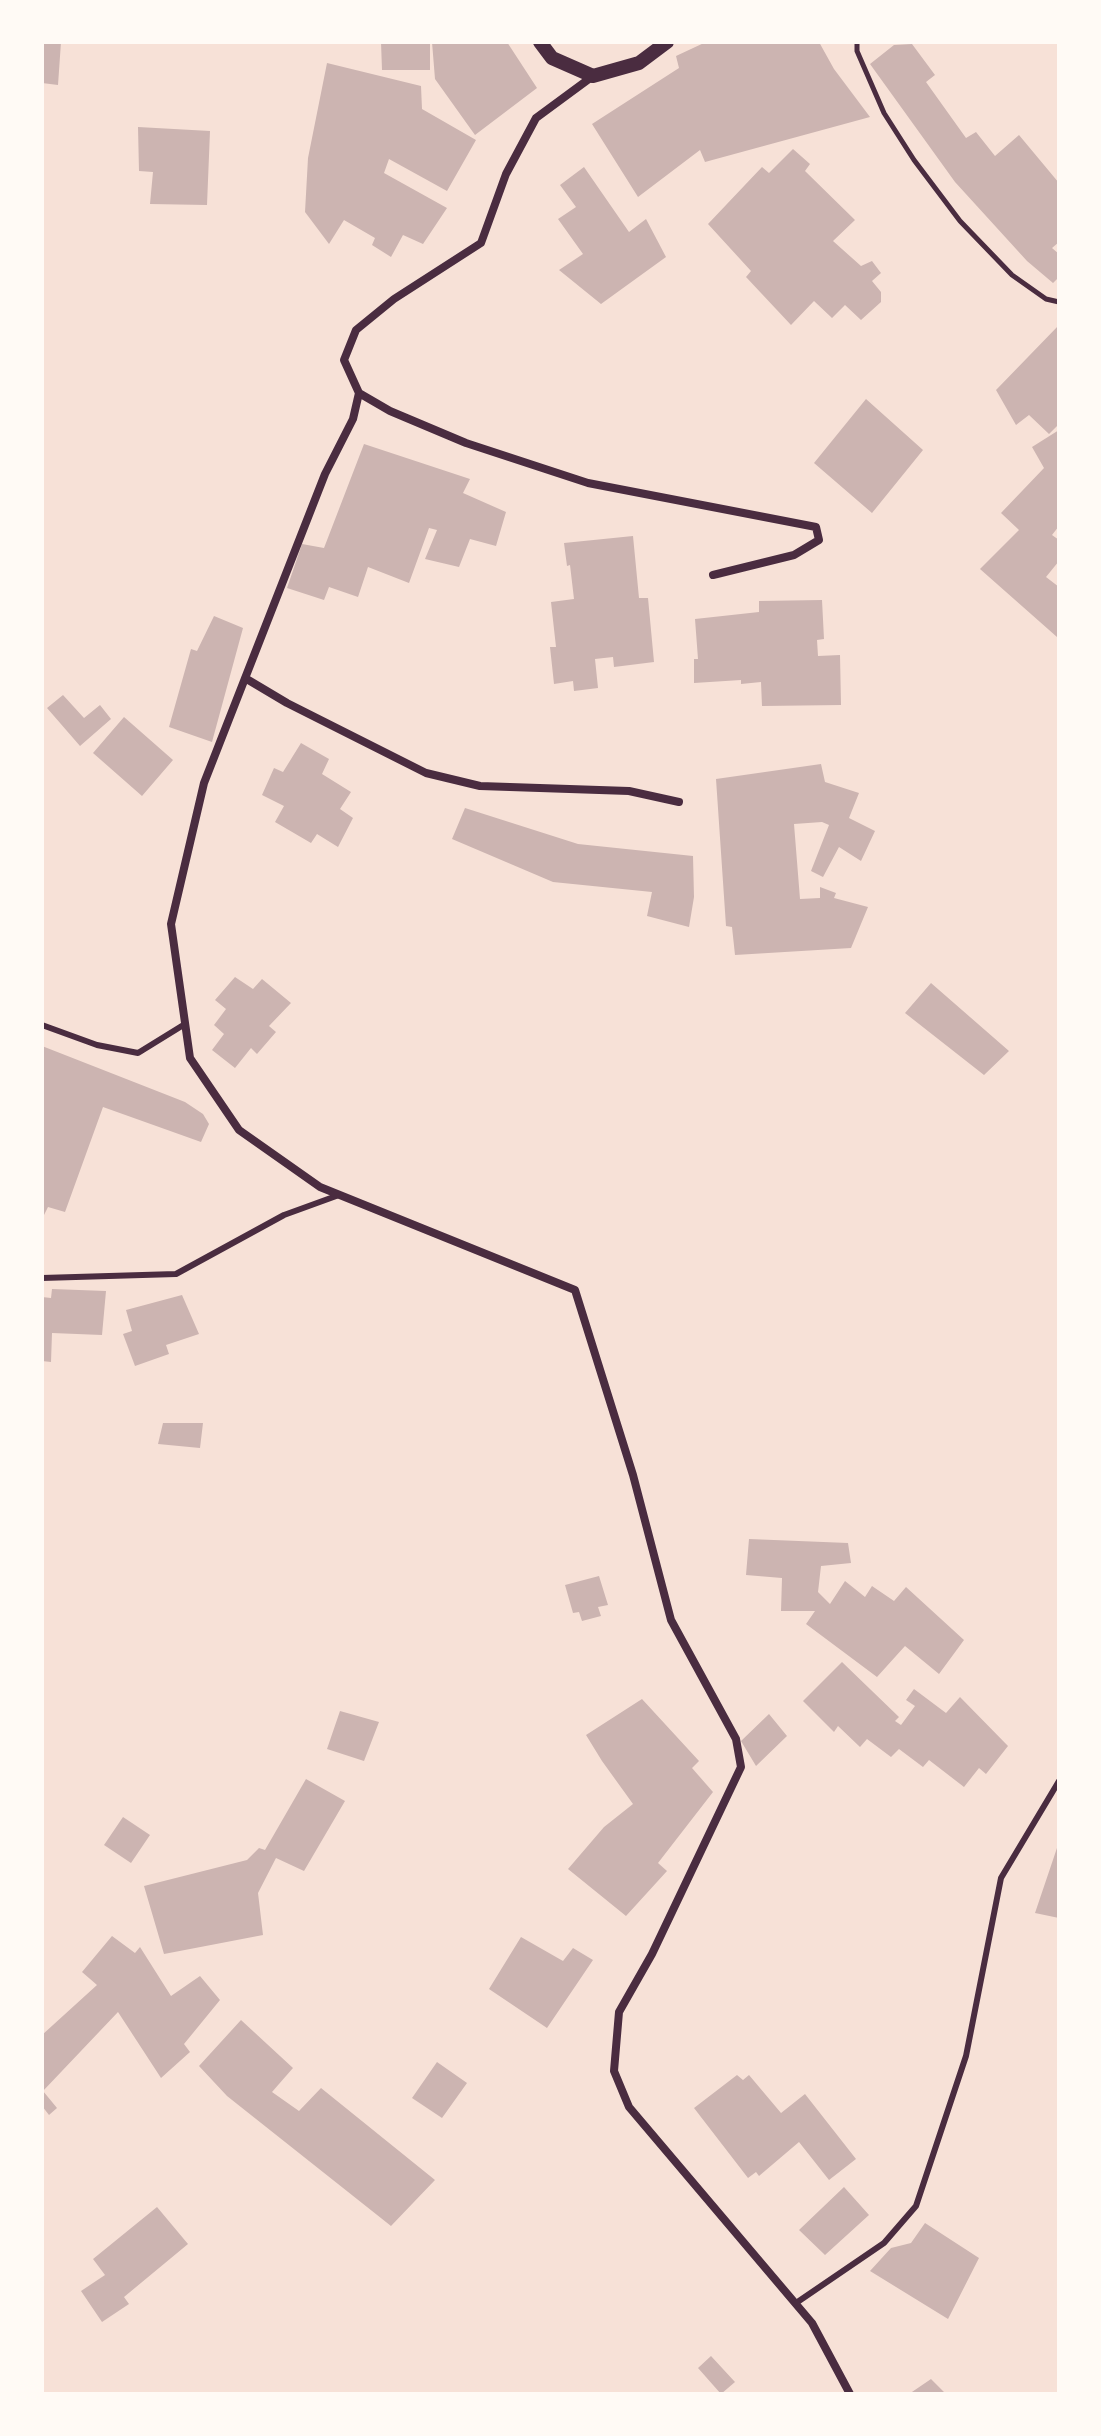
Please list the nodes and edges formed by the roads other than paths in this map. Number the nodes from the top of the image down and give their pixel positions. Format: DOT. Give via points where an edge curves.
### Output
graph roads {
  1 [pos="540,42"];
  2 [pos="667,42"];
  3 [pos="593,76"];
  4 [pos="359,393"];
  5 [pos="713,575"];
  6 [pos="245,678"];
  7 [pos="679,802"];
  8 [pos="185,1024"];
  9 [pos="42,1025"];
  10 [pos="339,1195"];
  11 [pos="42,1278"];
  12 [pos="1059,1781"];
  13 [pos="796,2303"];
  14 [pos="850,2394"];
  1 -- 3 [label="street" via="552,58"];
  2 -- 3 [label="street" via="639,63"];
  3 -- 4 [label="street" via="536,118 506,174 481,243 356,330 344,360"];
  4 -- 5 [label="street" via="466,443 588,483 816,527 819,540 794,555"];
  4 -- 6 [label="street" via="353,419 325,474"];
  6 -- 7 [label="street" via="426,773 480,786 629,791"];
  6 -- 8 [label="street" via="204,783 171,924"];
  8 -- 9 [label="lane" via="138,1053"];
  8 -- 10 [label="street" via="190,1058 239,1130"];
  10 -- 11 [label="lane" via="284,1215 176,1274"];
  10 -- 13 [label="street" via="575,1290 633,1475 671,1620 736,1739 741,1767 619,2012 614,2071 629,2107"];
  12 -- 13 [label="lane" via="1001,1878 966,2056 916,2206 884,2243"];
  13 -- 14 [label="street"];
}
